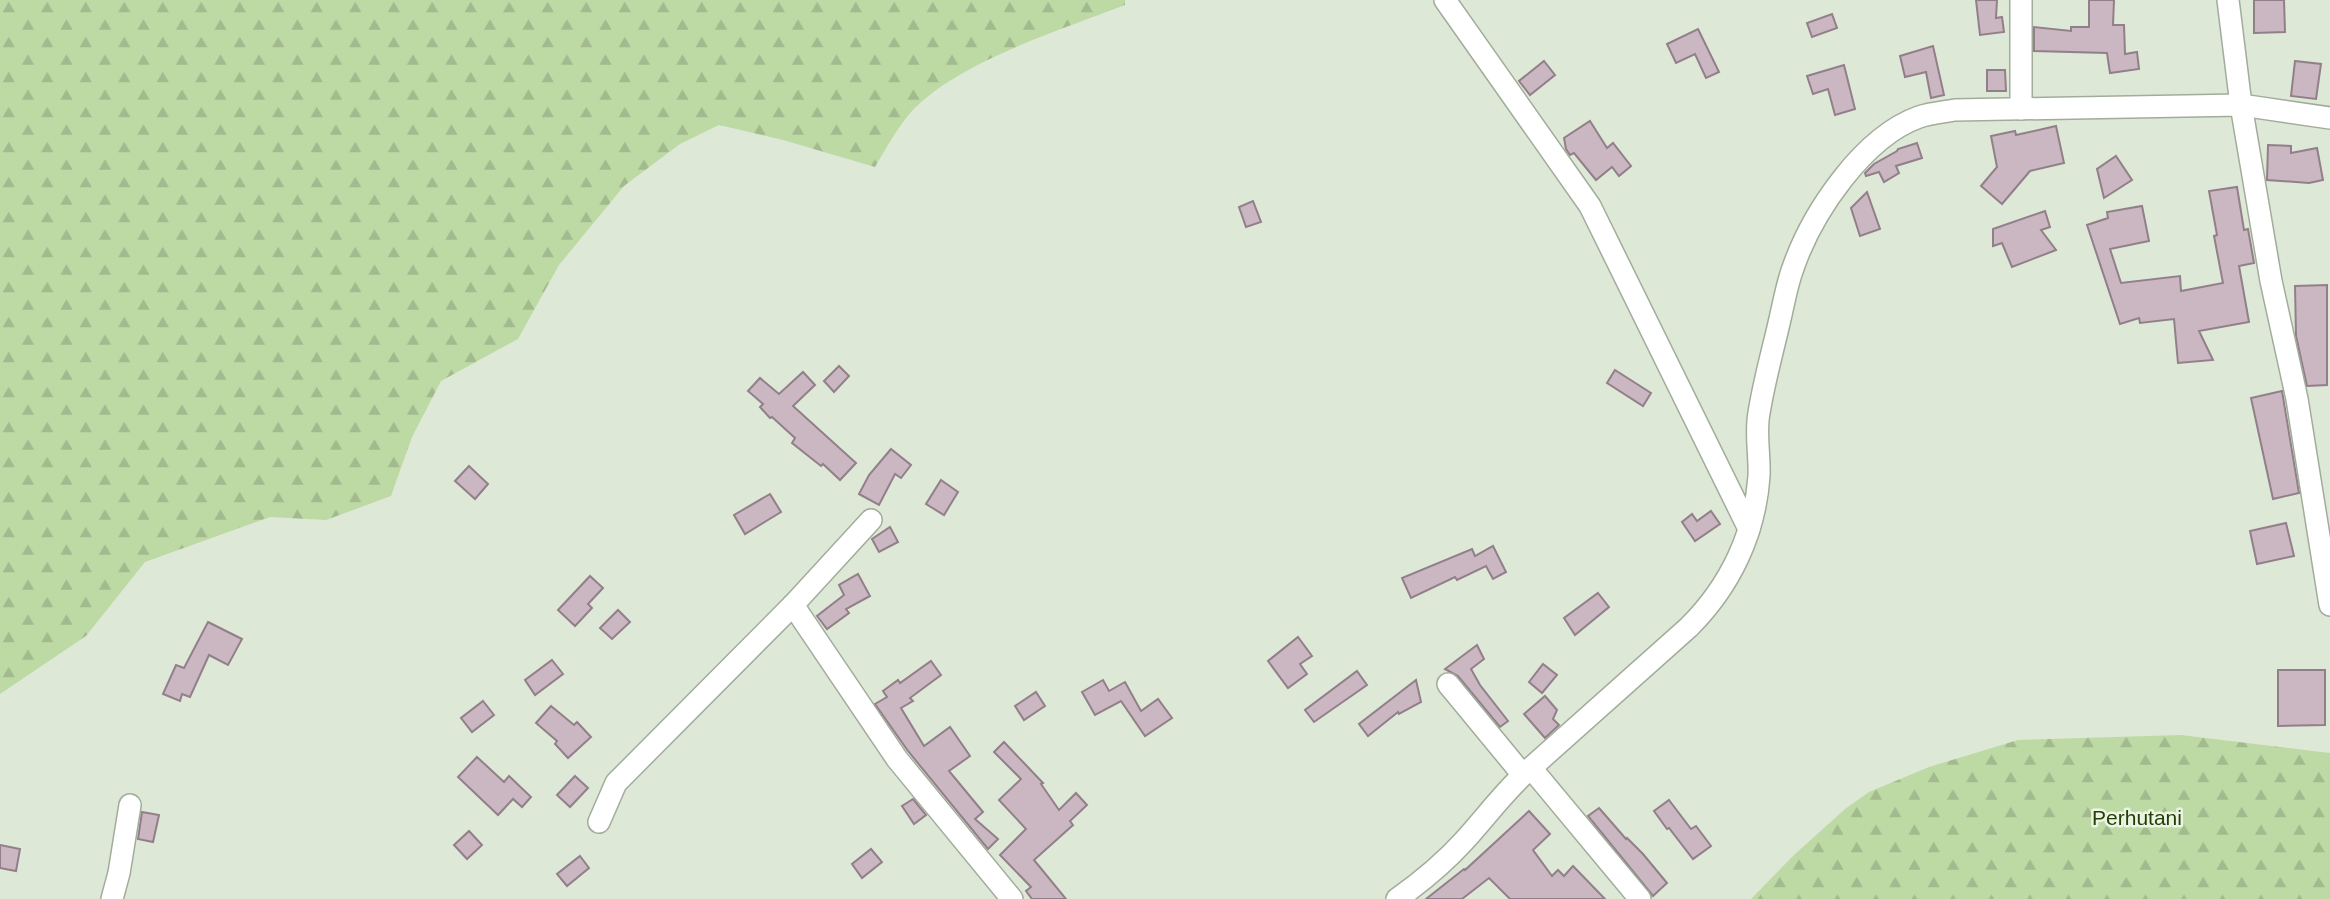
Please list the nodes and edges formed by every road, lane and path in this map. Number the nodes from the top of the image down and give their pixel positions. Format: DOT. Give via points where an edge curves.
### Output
graph roads {
  1 [pos="1445,0"];
  2 [pos="2021,0"];
  3 [pos="2228,0"];
  4 [pos="2241,105"];
  5 [pos="2021,109"];
  6 [pos="2330,118"];
  7 [pos="871,520"];
  8 [pos="1749,529"];
  9 [pos="793,605"];
  10 [pos="2330,605"];
  11 [pos="1448,684"];
  12 [pos="1527,772"];
  13 [pos="130,805"];
  14 [pos="599,822"];
  15 [pos="112,899"];
  16 [pos="1012,899"];
  17 [pos="1397,899"];
  18 [pos="1640,899"];
  1 -- 8 [label="street" via="1590,206"];
  2 -- 5 [label="street"];
  3 -- 4 [label="street"];
  4 -- 5 [label="street"];
  4 -- 6 [label="street"];
  4 -- 10 [label="street" via="2297,399"];
  5 -- 8 [label="street" via="1955,110 1921,116 1897,127 1851,166 1810,229 1793,268 1758,416 1759,474"];
  7 -- 9 [label="street"];
  8 -- 12 [label="street" via="1725,585 1708,607"];
  9 -- 14 [label="street" via="616,783"];
  9 -- 16 [label="street" via="897,759"];
  11 -- 12 [label="street"];
  12 -- 17 [label="street" via="1464,841"];
  12 -- 18 [label="street"];
  13 -- 15 [label="street"];
}
